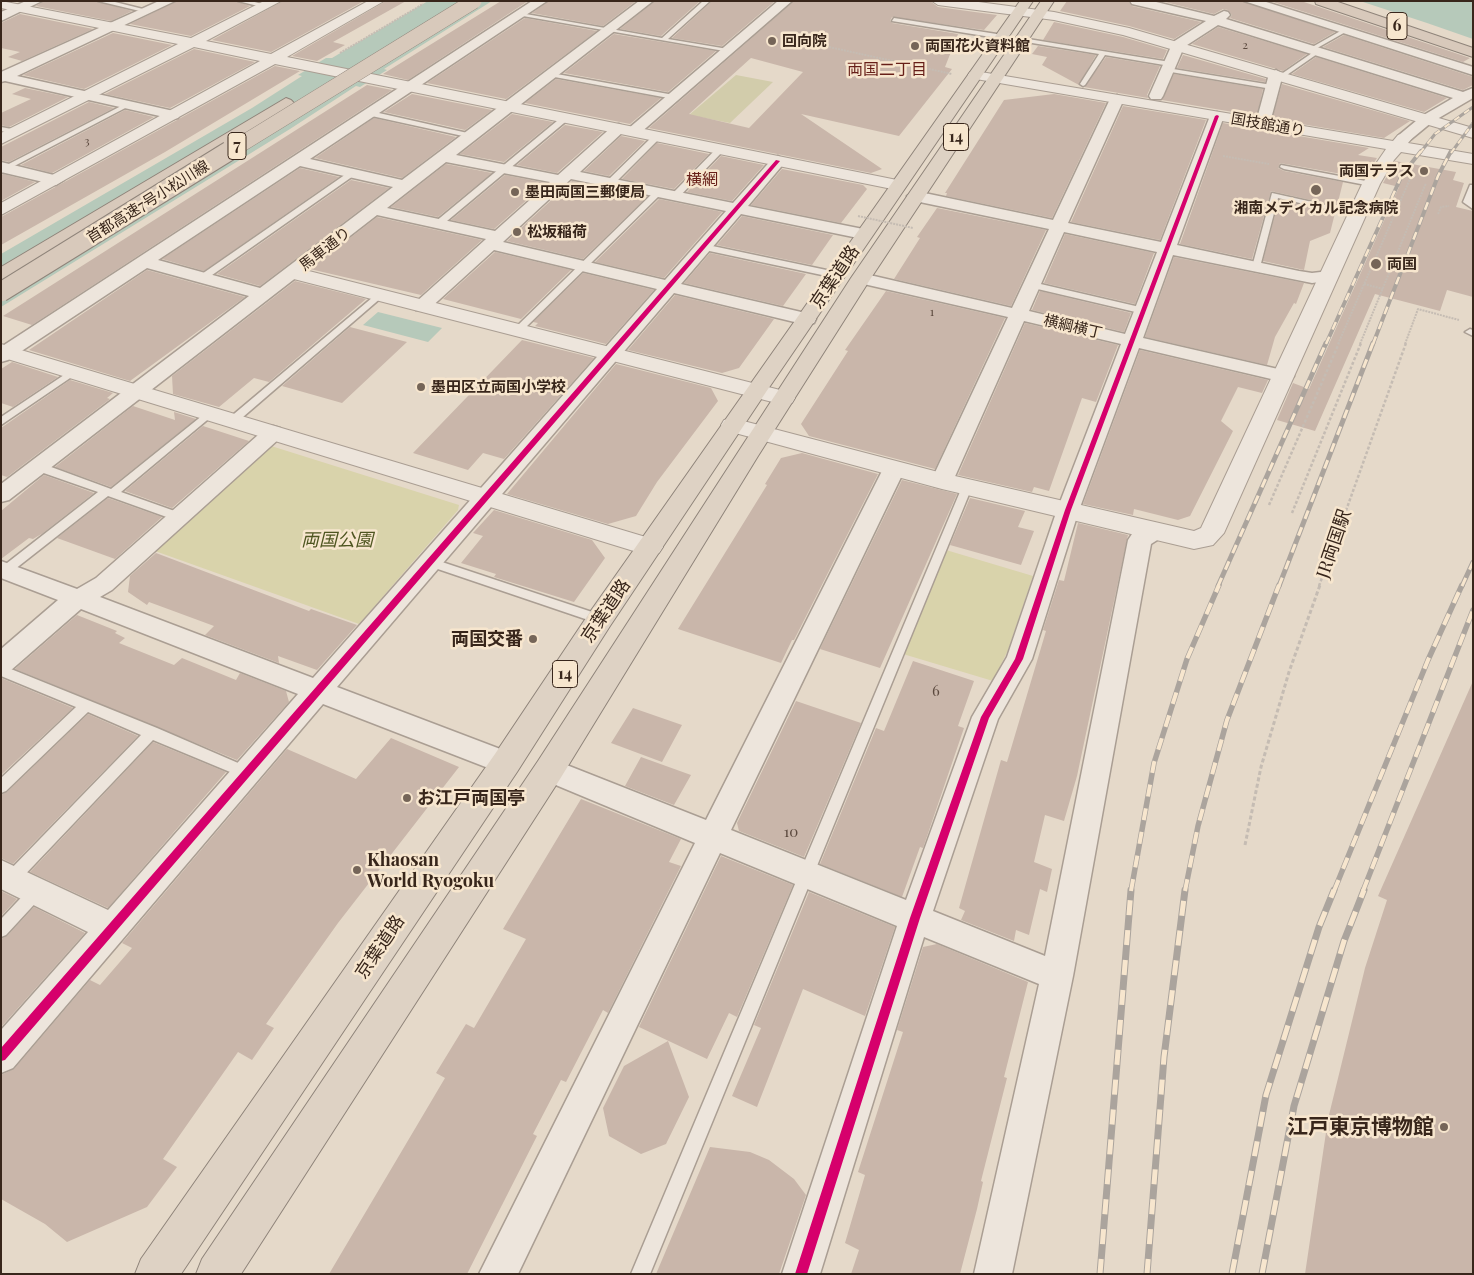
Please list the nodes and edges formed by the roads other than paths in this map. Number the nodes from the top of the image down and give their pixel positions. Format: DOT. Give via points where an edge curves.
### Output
graph roads {
  1 [pos="36,1"];
  2 [pos="101,1"];
  3 [pos="169,1"];
  4 [pos="241,1"];
  5 [pos="378,1"];
  6 [pos="455,1"];
  7 [pos="474,1"];
  8 [pos="541,1"];
  9 [pos="648,1"];
  10 [pos="707,1"];
  11 [pos="786,1"];
  12 [pos="938,1"];
  13 [pos="1048,1"];
  14 [pos="1136,1"];
  15 [pos="1248,1"];
  16 [pos="1321,1"];
  17 [pos="1343,1"];
  18 [pos="1,4"];
  19 [pos="270,4"];
  20 [pos="1024,6"];
  21 [pos="22,8"];
  22 [pos="148,11"];
  23 [pos="1040,14"];
  24 [pos="520,15"];
  25 [pos="1,17"];
  26 [pos="894,20"];
  27 [pos="1216,20"];
  28 [pos="114,27"];
  29 [pos="1346,30"];
  30 [pos="609,31"];
  31 [pos="1003,37"];
  32 [pos="662,40"];
  33 [pos="1022,40"];
  34 [pos="192,42"];
  35 [pos="1178,45"];
  36 [pos="1473,45"];
  37 [pos="728,51"];
  38 [pos="1314,51"];
  39 [pos="1103,53"];
  40 [pos="1473,53"];
  41 [pos="275,58"];
  42 [pos="1169,67"];
  43 [pos="1473,71"];
  44 [pos="989,72"];
  45 [pos="551,75"];
  46 [pos="2,77"];
  47 [pos="1277,79"];
  48 [pos="1083,84"];
  49 [pos="411,86"];
  50 [pos="1468,94"];
  51 [pos="88,95"];
  52 [pos="1156,96"];
  53 [pos="674,97"];
  54 [pos="1117,99"];
  55 [pos="127,104"];
  56 [pos="510,107"];
  57 [pos="370,113"];
  58 [pos="173,115"];
  59 [pos="1265,115"];
  60 [pos="1217,116"];
  61 [pos="566,118"];
  62 [pos="1428,119"];
  63 [pos="626,130"];
  64 [pos="6,133"];
  65 [pos="1473,133"];
  66 [pos="472,136"];
  67 [pos="658,136"];
  68 [pos="1400,142"];
  69 [pos="721,149"];
  70 [pos="1473,150"];
  71 [pos="445,157"];
  72 [pos="1473,159"];
  73 [pos="778,161"];
  74 [pos="297,162"];
  75 [pos="1284,167"];
  76 [pos="3,169"];
  77 [pos="506,169"];
  78 [pos="352,174"];
  79 [pos="565,177"];
  80 [pos="56,180"];
  81 [pos="610,183"];
  82 [pos="1371,184"];
  83 [pos="407,186"];
  84 [pos="1473,187"];
  85 [pos="906,191"];
  86 [pos="658,193"];
  87 [pos="675,196"];
  88 [pos="1473,207"];
  89 [pos="736,208"];
  90 [pos="1,210"];
  91 [pos="376,210"];
  92 [pos="1357,214"];
  93 [pos="438,224"];
  94 [pos="860,225"];
  95 [pos="1058,227"];
  96 [pos="494,241"];
  97 [pos="703,247"];
  98 [pos="1168,249"];
  99 [pos="144,262"];
  100 [pos="583,266"];
  101 [pos="1256,267"];
  102 [pos="293,273"];
  103 [pos="1,275"];
  104 [pos="849,276"];
  105 [pos="1329,276"];
  106 [pos="202,278"];
  107 [pos="1032,285"];
  108 [pos="669,286"];
  109 [pos="1,292"];
  110 [pos="264,295"];
  111 [pos="379,295"];
  112 [pos="422,306"];
  113 [pos="1144,311"];
  114 [pos="1018,314"];
  115 [pos="806,318"];
  116 [pos="518,330"];
  117 [pos="1132,341"];
  118 [pos="3,352"];
  119 [pos="611,354"];
  120 [pos="74,372"];
  121 [pos="1284,376"];
  122 [pos="138,392"];
  123 [pos="770,394"];
  124 [pos="208,414"];
  125 [pos="232,420"];
  126 [pos="1,422"];
  127 [pos="732,426"];
  128 [pos="273,433"];
  129 [pos="761,433"];
  130 [pos="39,467"];
  131 [pos="894,469"];
  132 [pos="942,482"];
  133 [pos="967,487"];
  134 [pos="110,492"];
  135 [pos="1,495"];
  136 [pos="486,497"];
  137 [pos="1068,510"];
  138 [pos="179,517"];
  139 [pos="1154,531"];
  140 [pos="650,547"];
  141 [pos="430,562"];
  142 [pos="4,570"];
  143 [pos="78,598"];
  144 [pos="600,619"];
  145 [pos="1,664"];
  146 [pos="1,670"];
  147 [pos="318,691"];
  148 [pos="87,705"];
  149 [pos="152,732"];
  150 [pos="506,763"];
  151 [pos="549,770"];
  152 [pos="247,773"];
  153 [pos="1,787"];
  154 [pos="712,836"];
  155 [pos="806,874"];
  156 [pos="17,882"];
  157 [pos="915,918"];
  158 [pos="113,928"];
  159 [pos="1,930"];
  160 [pos="1057,976"];
  161 [pos="1,1056"];
  162 [pos="156,1274"];
  163 [pos="217,1274"];
  164 [pos="498,1274"];
  165 [pos="640,1274"];
  166 [pos="801,1274"];
  167 [pos="992,1274"];
  1 -- 21 [label="street"];
  2 -- 22 [label="lane"];
  3 -- 22 [label="street"];
  4 -- 19 [label="lane"];
  5 -- 41 [label="street"];
  6 -- 103 [label="highway, 首都高速7号小松川線 / 7"];
  7 -- 109 [label="highway, 首都高速7号小松川線 / 7, bridge"];
  8 -- 24 [label="street"];
  9 -- 30 [label="street, 馬車通り"];
  10 -- 32 [label="lane"];
  11 -- 37 [label="street"];
  12 -- 20 [label="street"];
  13 -- 23 [label="highway, 京葉道路 / 14"];
  14 -- 27 [label="street"];
  15 -- 27 [label="street"];
  15 -- 29 [label="street"];
  16 -- 40 [label="highway, 6"];
  17 -- 36 [label="highway, 6"];
  18 -- 21 [label="street"];
  19 -- 34 [label="street"];
  20 -- 23 [label="street"];
  20 -- 31 [label="highway, 京葉道路 / 14"];
  21 -- 25 [label="street"];
  21 -- 28 [label="street"];
  22 -- 28 [label="street"];
  23 -- 33 [label="highway, 京葉道路 / 14"];
  23 -- 35 [label="street"];
  24 -- 30 [label="lane"];
  24 -- 49 [label="street"];
  26 -- 31 [label="lane"];
  27 -- 35 [label="street"];
  27 -- 38 [label="street"];
  28 -- 34 [label="street"];
  28 -- 46 [label="street"];
  29 -- 38 [label="lane"];
  29 -- 43 [label="street"];
  30 -- 32 [label="lane"];
  30 -- 45 [label="street, 馬車通り"];
  31 -- 44 [label="highway, 京葉道路 / 14"];
  32 -- 37 [label="lane"];
  33 -- 39 [label="lane"];
  33 -- 44 [label="highway, 京葉道路 / 14"];
  34 -- 41 [label="street"];
  34 -- 51 [label="street"];
  35 -- 42 [label="street"];
  35 -- 47 [label="street"];
  37 -- 53 [label="street"];
  38 -- 47 [label="lane"];
  38 -- 50 [label="street"];
  39 -- 42 [label="lane"];
  39 -- 48 [label="lane"];
  41 -- 49 [label="street"];
  41 -- 58 [label="street"];
  42 -- 47 [label="lane"];
  42 -- 52 [label="street"];
  44 -- 48 [label="street, 国技館通り"];
  44 -- 54 [label="street, 国技館通り"];
  44 -- 85 [label="highway, 京葉道路 / 14"];
  45 -- 53 [label="lane"];
  45 -- 56 [label="street, 馬車通り"];
  46 -- 51 [label="street"];
  47 -- 59 [label="street"];
  47 -- 62 [label="street"];
  48 -- 52 [label="street, 国技館通り"];
  49 -- 56 [label="street"];
  49 -- 57 [label="street"];
  50 -- 62 [label="street"];
  51 -- 55 [label="street"];
  51 -- 64 [label="street"];
  52 -- 59 [label="street, 国技館通り"];
  53 -- 63 [label="street"];
  54 -- 60 [label="street, 国技館通り"];
  54 -- 95 [label="street"];
  55 -- 58 [label="street"];
  55 -- 76 [label="lane"];
  56 -- 61 [label="street"];
  56 -- 66 [label="street, 馬車通り"];
  57 -- 66 [label="lane"];
  57 -- 74 [label="street"];
  58 -- 80 [label="street"];
  59 -- 68 [label="street, 国技館通り"];
  60 -- 68 [label="street, 国技館通り"];
  60 -- 98 [label="street"];
  61 -- 63 [label="street"];
  61 -- 77 [label="lane"];
  62 -- 65 [label="street"];
  62 -- 68 [label="street"];
  63 -- 67 [label="street"];
  63 -- 79 [label="street"];
  66 -- 71 [label="street, 馬車通り"];
  67 -- 69 [label="street"];
  67 -- 81 [label="lane"];
  68 -- 70 [label="street, 国技館通り"];
  68 -- 72 [label="street, 国技館通り"];
  68 -- 82 [label="street"];
  69 -- 73 [label="street"];
  69 -- 87 [label="lane"];
  71 -- 77 [label="street"];
  71 -- 83 [label="street, 馬車通り"];
  73 -- 85 [label="street"];
  73 -- 89 [label="street"];
  74 -- 78 [label="street"];
  74 -- 99 [label="street"];
  75 -- 82 [label="lane"];
  76 -- 80 [label="street"];
  77 -- 79 [label="street"];
  77 -- 93 [label="lane"];
  78 -- 83 [label="street"];
  78 -- 106 [label="lane"];
  79 -- 81 [label="street"];
  79 -- 96 [label="street"];
  80 -- 90 [label="street"];
  81 -- 86 [label="street"];
  82 -- 92 [label="street"];
  83 -- 91 [label="street, 馬車通り"];
  84 -- 88 [label="lane" via="1467,202"];
  85 -- 94 [label="highway, 京葉道路 / 14"];
  85 -- 95 [label="street"];
  85 -- 104 [label="highway, 京葉道路 / 14"];
  86 -- 87 [label="street"];
  86 -- 100 [label="lane"];
  87 -- 89 [label="street"];
  89 -- 94 [label="street"];
  89 -- 97 [label="street"];
  91 -- 93 [label="street"];
  91 -- 102 [label="street, 馬車通り"];
  92 -- 101 [label="lane" via="1275,195"];
  92 -- 105 [label="street"];
  93 -- 96 [label="street"];
  94 -- 104 [label="highway, 京葉道路 / 14"];
  95 -- 98 [label="street"];
  95 -- 107 [label="street"];
  96 -- 100 [label="street"];
  96 -- 112 [label="street"];
  97 -- 104 [label="lane"];
  97 -- 108 [label="street"];
  98 -- 101 [label="street"];
  98 -- 113 [label="street"];
  99 -- 106 [label="street"];
  99 -- 118 [label="street"];
  100 -- 108 [label="street"];
  100 -- 116 [label="lane"];
  101 -- 105 [label="street" via="1312,278"];
  102 -- 110 [label="street, 馬車通り"];
  102 -- 111 [label="street"];
  104 -- 114 [label="street, 横綱横丁"];
  104 -- 115 [label="highway, 京葉道路 / 14"];
  104 -- 123 [label="highway, 京葉道路 / 14"];
  105 -- 121 [label="street"];
  106 -- 110 [label="street"];
  107 -- 113 [label="lane"];
  107 -- 114 [label="street"];
  108 -- 115 [label="street"];
  108 -- 119 [label="street"];
  110 -- 122 [label="street, 馬車通り"];
  111 -- 112 [label="street"];
  111 -- 125 [label="lane"];
  112 -- 116 [label="street"];
  113 -- 117 [label="street"];
  114 -- 117 [label="street, 横綱横丁"];
  114 -- 132 [label="street"];
  115 -- 123 [label="highway, 京葉道路 / 14"];
  116 -- 119 [label="street"];
  117 -- 121 [label="street, 横綱横丁"];
  117 -- 137 [label="street"];
  118 -- 120 [label="street"];
  119 -- 123 [label="street"];
  119 -- 136 [label="street"];
  120 -- 122 [label="street"];
  120 -- 126 [label="lane"];
  121 -- 139 [label="street" via="1211,533 1204,539 1194,540"];
  122 -- 124 [label="street"];
  122 -- 130 [label="street, 馬車通り"];
  123 -- 127 [label="highway, 京葉道路 / 14"];
  123 -- 129 [label="highway, 京葉道路 / 14"];
  124 -- 125 [label="street"];
  124 -- 134 [label="lane"];
  125 -- 128 [label="street"];
  127 -- 129 [label="street"];
  127 -- 140 [label="highway, 京葉道路 / 14"];
  128 -- 136 [label="street"];
  128 -- 138 [label="street"];
  129 -- 131 [label="street"];
  129 -- 151 [label="highway, 京葉道路 / 14"];
  130 -- 134 [label="lane"];
  130 -- 135 [label="street, 馬車通り"];
  131 -- 132 [label="street"];
  131 -- 154 [label="street"];
  132 -- 133 [label="street"];
  133 -- 137 [label="street"];
  133 -- 155 [label="lane"];
  134 -- 138 [label="lane"];
  134 -- 142 [label="lane"];
  136 -- 140 [label="street"];
  136 -- 141 [label="street"];
  137 -- 139 [label="street"];
  137 -- 157 [label="street" via="1019,659 985,717"];
  138 -- 143 [label="street" via="104,584"];
  139 -- 160 [label="street" via="1140,540"];
  140 -- 144 [label="highway, 京葉道路 / 14"];
  141 -- 144 [label="lane"];
  141 -- 147 [label="street"];
  142 -- 143 [label="street"];
  143 -- 145 [label="street"];
  143 -- 147 [label="street"];
  144 -- 150 [label="highway, 京葉道路 / 14"];
  146 -- 148 [label="lane"];
  147 -- 150 [label="street"];
  147 -- 152 [label="street"];
  148 -- 149 [label="lane"];
  148 -- 153 [label="lane"];
  149 -- 152 [label="lane"];
  149 -- 156 [label="lane"];
  150 -- 162 [label="highway, 京葉道路 / 14"];
  151 -- 154 [label="street"];
  151 -- 163 [label="highway, 京葉道路 / 14"];
  152 -- 158 [label="street"];
  154 -- 155 [label="street"];
  154 -- 164 [label="street"];
  155 -- 157 [label="street"];
  155 -- 165 [label="lane"];
  156 -- 158 [label="street"];
  156 -- 159 [label="lane"];
  157 -- 160 [label="street"];
  157 -- 166 [label="street"];
  158 -- 161 [label="street"];
  160 -- 167 [label="street"];
}
